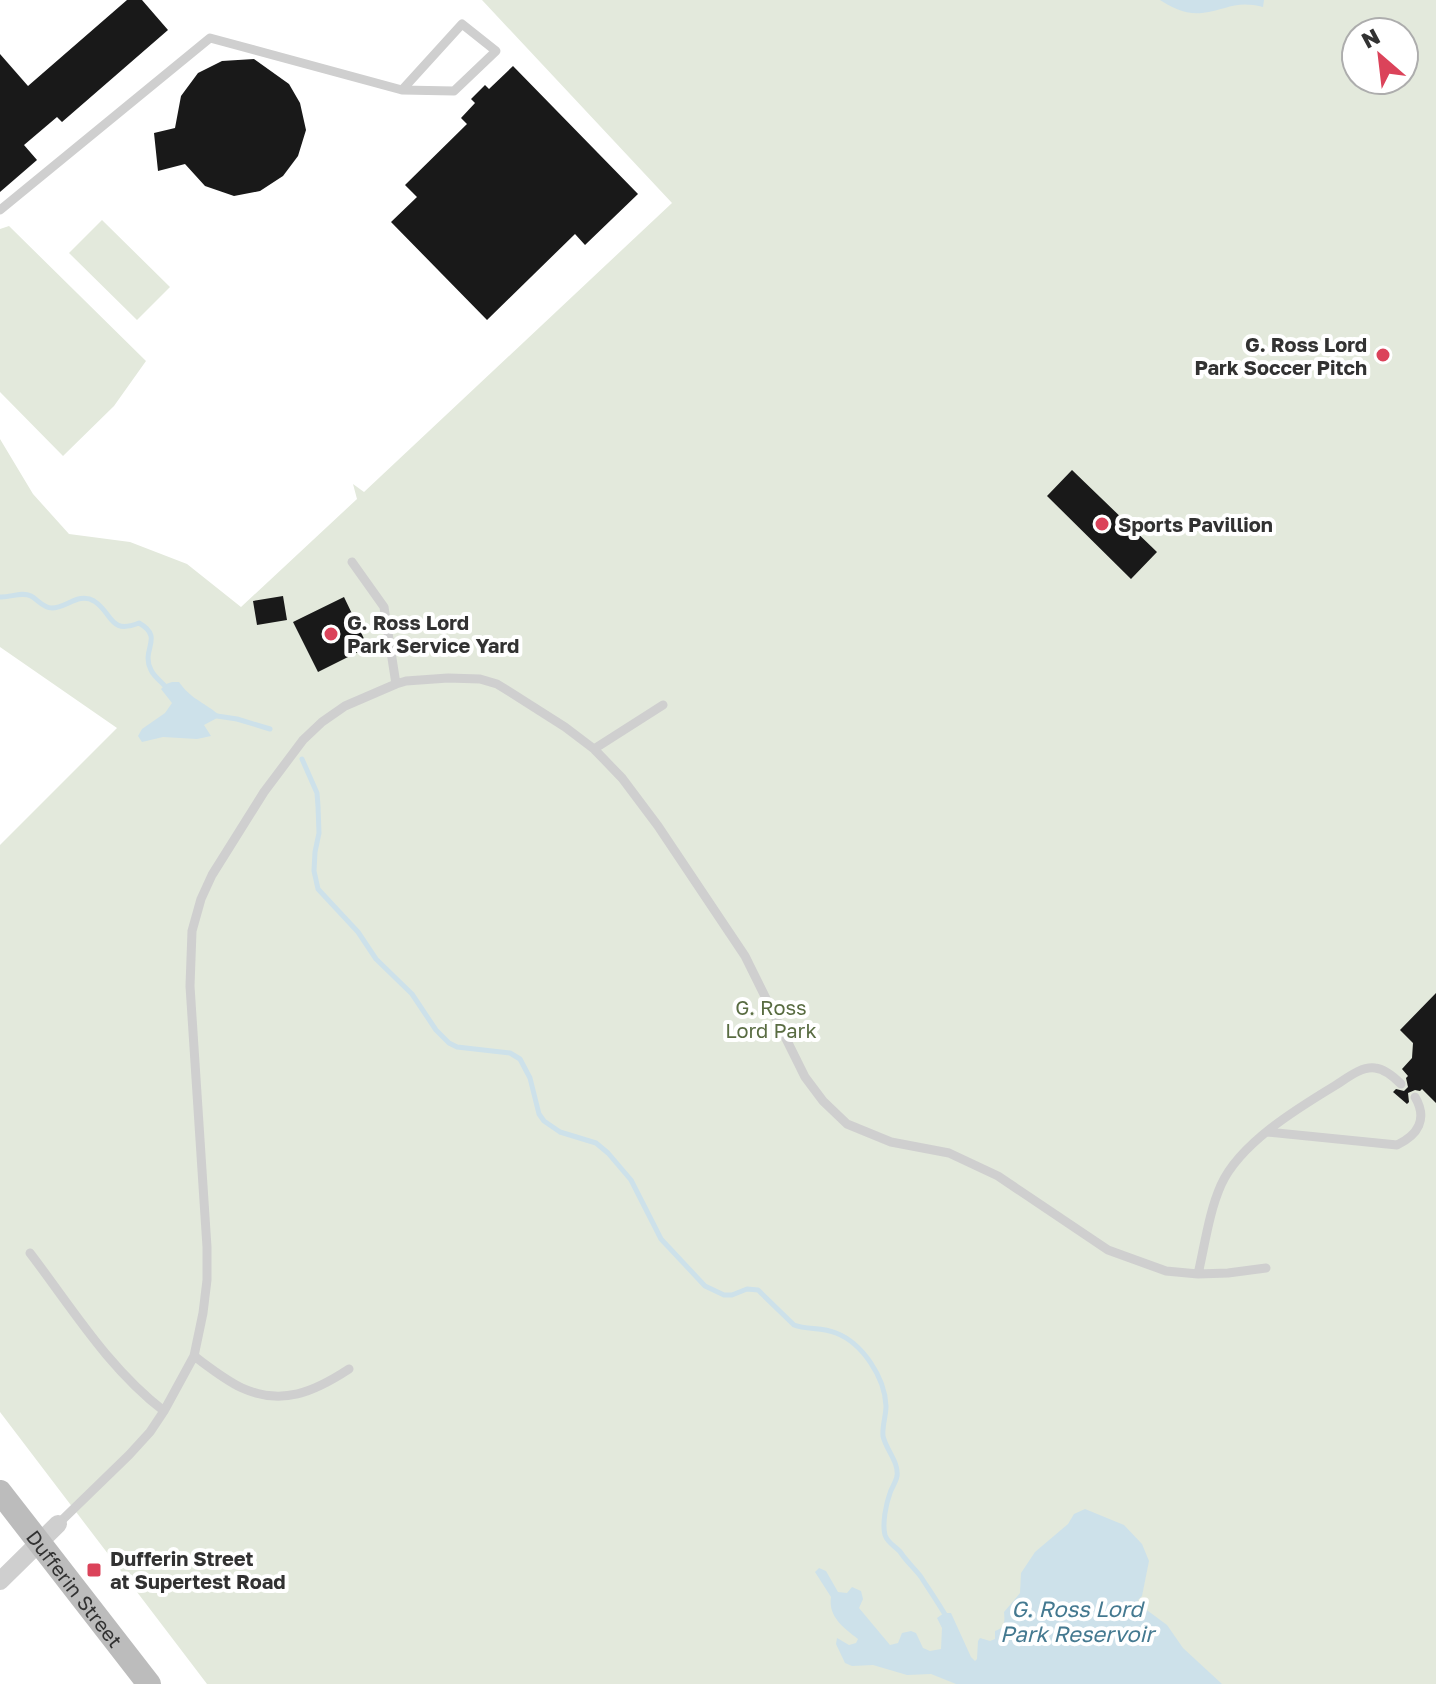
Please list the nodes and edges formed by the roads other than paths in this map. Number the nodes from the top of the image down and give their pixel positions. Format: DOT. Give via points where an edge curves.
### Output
graph roads {
  1 [pos="402,90"];
  2 [pos="0,210"];
  3 [pos="352,562"];
  4 [pos="396,684"];
  5 [pos="663,705"];
  6 [pos="594,749"];
  7 [pos="1401,1084"];
  8 [pos="1415,1097"];
  9 [pos="1267,1132"];
  10 [pos="30,1253"];
  11 [pos="1266,1268"];
  12 [pos="1198,1274"];
  13 [pos="194,1356"];
  14 [pos="349,1369"];
  15 [pos="164,1411"];
  16 [pos="0,1492"];
  17 [pos="58,1524"];
  18 [pos="39,1542"];
  19 [pos="0,1581"];
  20 [pos="149,1684"];
  1 -- 1 [label="lane" via="454,91 496,51 462,24"];
  1 -- 2 [label="lane" via="210,38"];
  3 -- 4 [label="lane" via="384,607"];
  4 -- 6 [label="lane" via="448,678 497,684"];
  4 -- 13 [label="lane" via="345,706 303,740 236,834 201,899 192,931 190,986 207,1280"];
  5 -- 6 [label="lane"];
  6 -- 12 [label="lane" via="649,813 745,956 805,1077 847,1124 891,1142 949,1153 998,1176 1108,1250 1166,1271"];
  7 -- 9 [label="lane" via="1374,1067 1358,1072"];
  8 -- 9 [label="lane" via="1421,1115 1418,1128 1397,1145"];
  9 -- 12 [label="lane" via="1221,1184"];
  10 -- 15 [label="lane" via="94,1341"];
  11 -- 12 [label="lane"];
  13 -- 14 [label="lane" via="243,1389 279,1397 306,1392"];
  13 -- 15 [label="lane"];
  15 -- 17 [label="lane" via="129,1455"];
  16 -- 18 [label="main road, Dufferin Street"];
  17 -- 18 [label="street"];
  18 -- 19 [label="street"];
  18 -- 20 [label="main road, Dufferin Street"];
}
